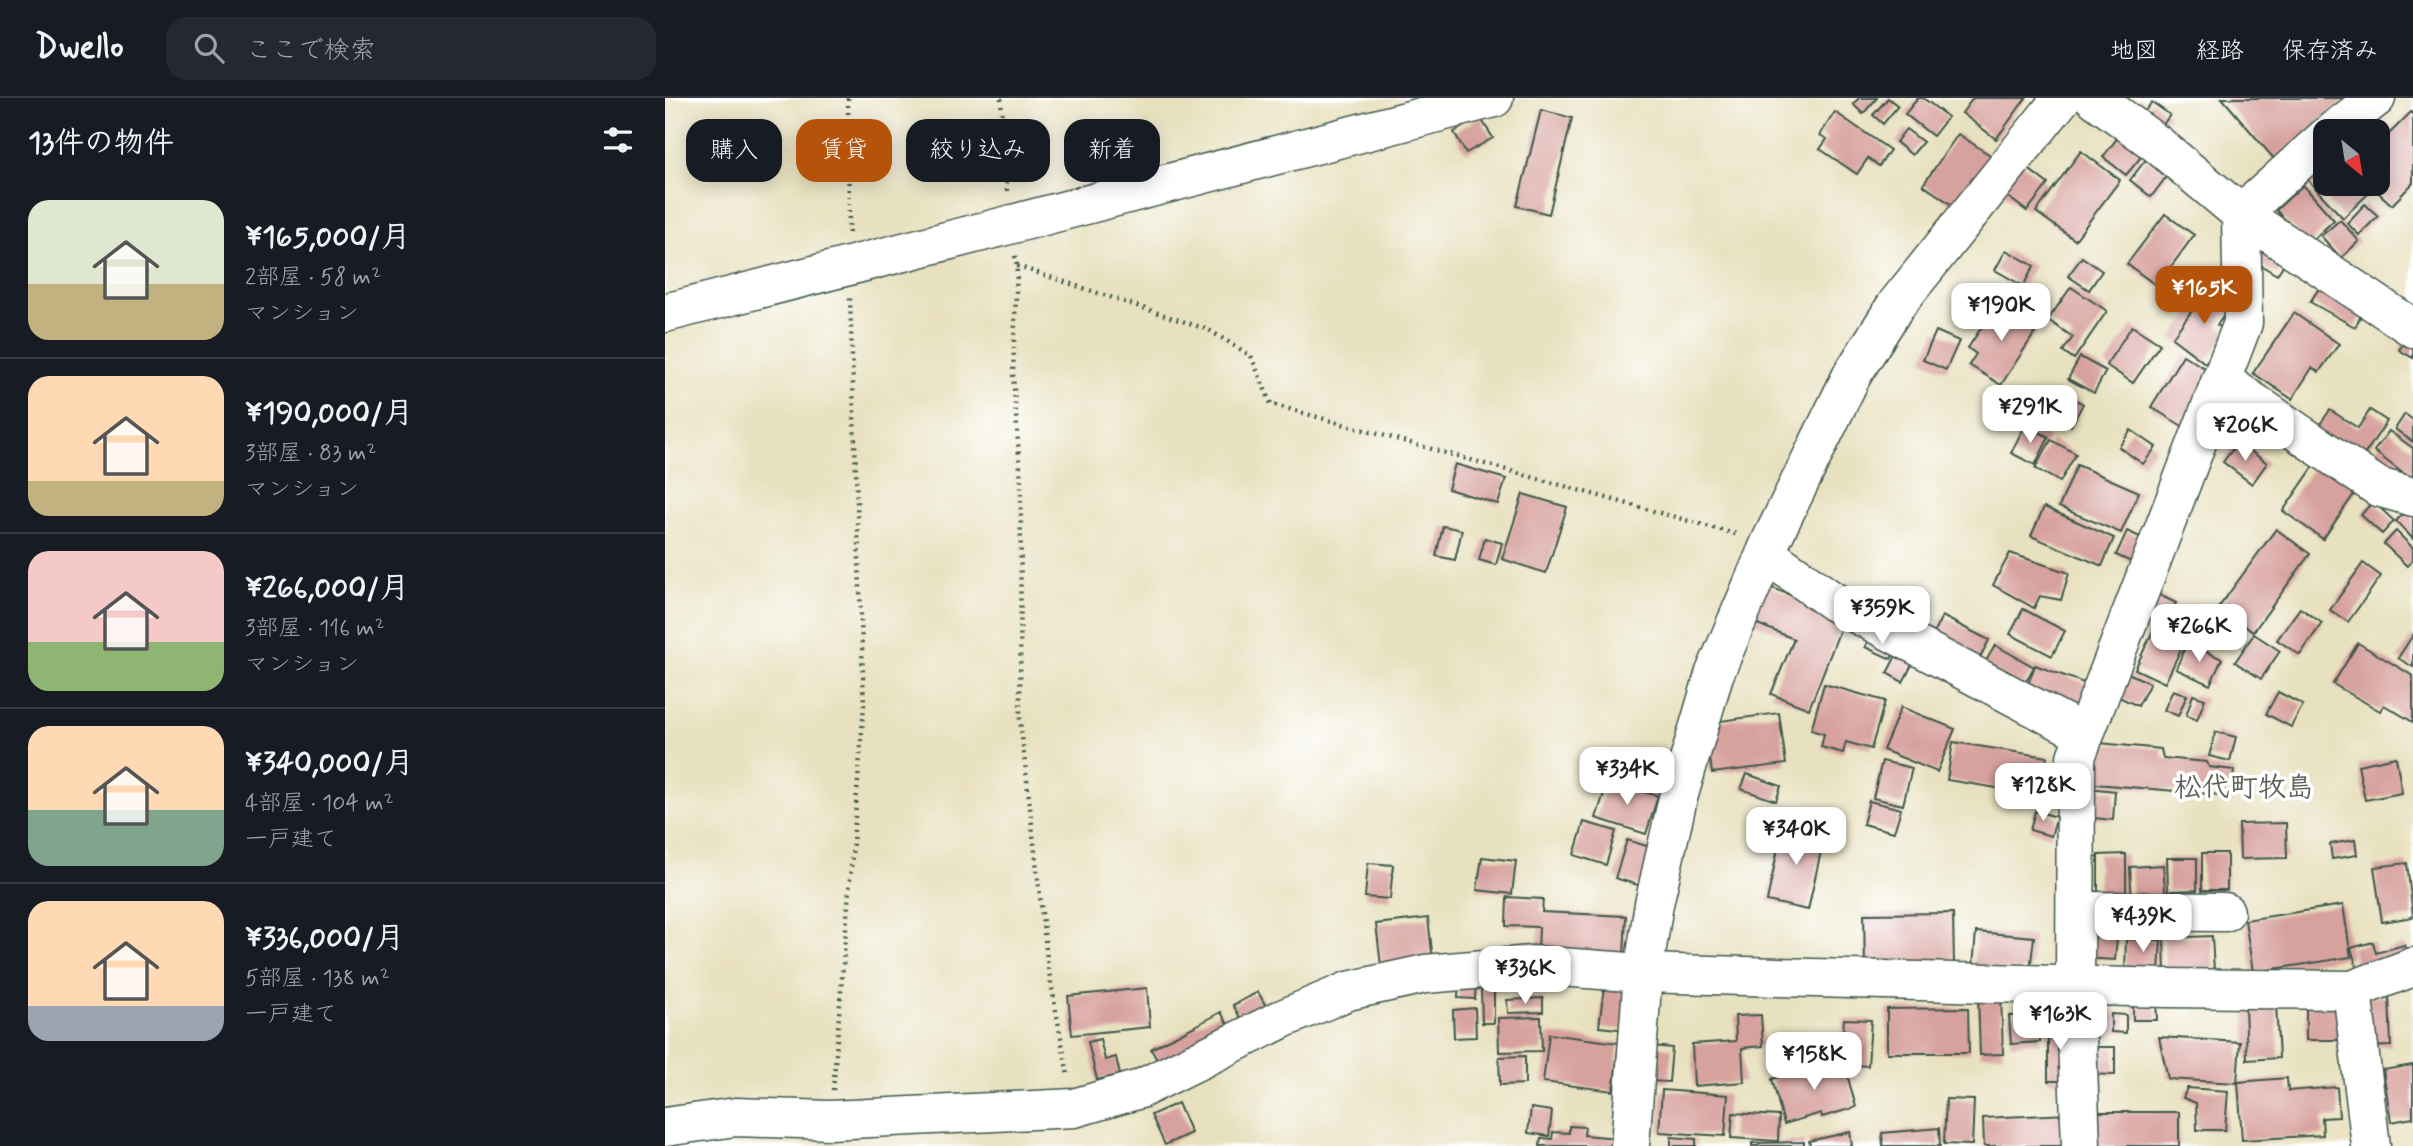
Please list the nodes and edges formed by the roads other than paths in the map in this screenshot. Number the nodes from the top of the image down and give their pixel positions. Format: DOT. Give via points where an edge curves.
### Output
graph roads {
  1 [pos="1494,98"];
  2 [pos="2061,98"];
  3 [pos="2094,98"];
  4 [pos="2376,98"];
  5 [pos="2349,119"];
  6 [pos="2313,149"];
  7 [pos="2241,214"];
  8 [pos="665,313"];
  9 [pos="2413,328"];
  10 [pos="2221,380"];
  11 [pos="2413,497"];
  12 [pos="1768,548"];
  13 [pos="2085,734"];
  14 [pos="2077,911"];
  15 [pos="2225,912"];
  16 [pos="2413,967"];
  17 [pos="1643,973"];
  18 [pos="2075,985"];
  19 [pos="2352,990"];
  20 [pos="665,1127"];
  21 [pos="832,1133"];
  22 [pos="1630,1146"];
  23 [pos="2081,1146"];
  24 [pos="2371,1146"];
  1 -- 8 [label="street"];
  2 -- 12 [label="street" via="1896,305 1852,375"];
  3 -- 7 [label="street"];
  4 -- 5 [label="street"];
  6 -- 7 [label="street"];
  7 -- 9 [label="street"];
  7 -- 10 [label="street" via="2243,323"];
  10 -- 11 [label="street" via="2378,487"];
  10 -- 13 [label="street"];
  12 -- 13 [label="street" via="1834,602"];
  12 -- 17 [label="street" via="1714,675 1654,904"];
  13 -- 14 [label="street" via="2076,757"];
  14 -- 15 [label="street"];
  14 -- 18 [label="street"];
  16 -- 19 [label="street"];
  17 -- 18 [label="street"];
  17 -- 21 [label="street" via="1532,965 1425,974 1348,991 1140,1089 1074,1108"];
  17 -- 22 [label="street"];
  18 -- 19 [label="street"];
  18 -- 23 [label="street"];
  19 -- 24 [label="street"];
  20 -- 21 [label="street" via="736,1117"];
}
